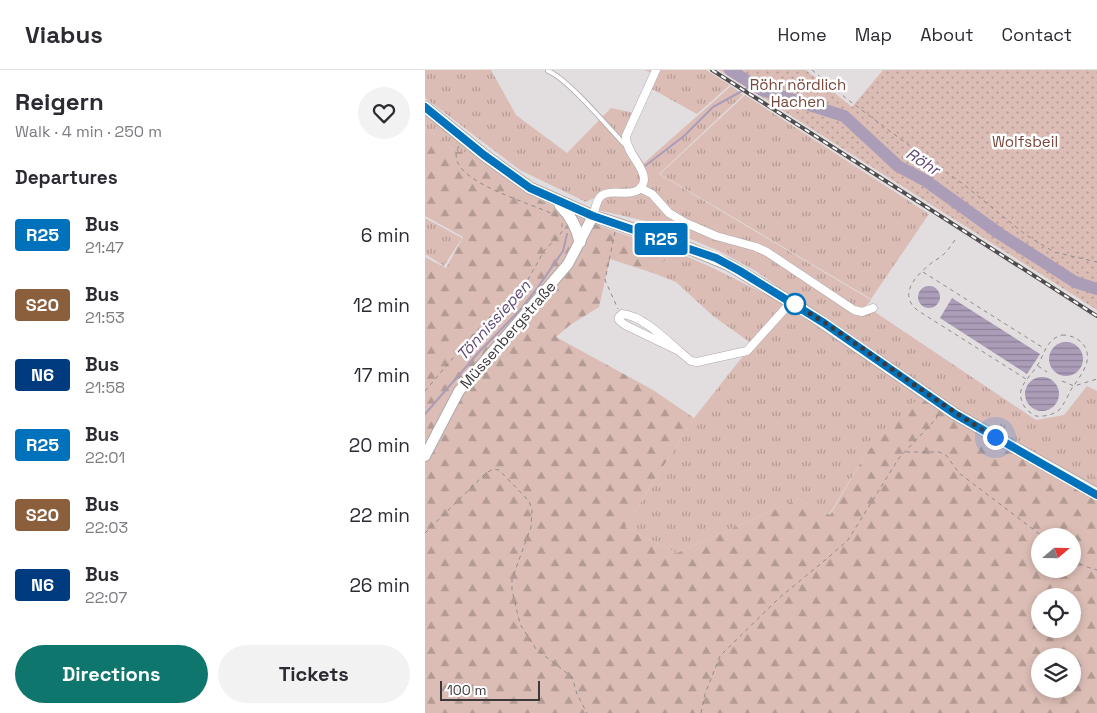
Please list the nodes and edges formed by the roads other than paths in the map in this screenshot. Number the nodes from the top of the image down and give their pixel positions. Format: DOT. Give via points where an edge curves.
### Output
graph roads {
  1 [pos="656,70"];
  2 [pos="548,71"];
  3 [pos="425,107"];
  4 [pos="627,146"];
  5 [pos="640,188"];
  6 [pos="555,200"];
  7 [pos="593,216"];
  8 [pos="581,242"];
  9 [pos="791,302"];
  10 [pos="873,308"];
  11 [pos="621,314"];
  12 [pos="425,456"];
  13 [pos="1097,494"];
  1 -- 4 [label="street" via="627,134"];
  2 -- 4 [label="lane"];
  3 -- 6 [label="main road" via="519,182"];
  4 -- 5 [label="street" via="643,175"];
  5 -- 7 [label="street" via="630,193 602,196"];
  5 -- 10 [label="street" via="656,196 677,218 706,232 767,252 854,310 863,312"];
  6 -- 7 [label="main road"];
  6 -- 8 [label="main road" via="572,220"];
  7 -- 8 [label="main road, Müssenbergstraße"];
  7 -- 9 [label="main road" via="716,258"];
  8 -- 12 [label="main road, Müssenbergstraße" via="557,278 463,385"];
  9 -- 11 [label="street" via="744,352 697,362 691,361 653,328"];
  9 -- 13 [label="main road" via="941,404"];
}
